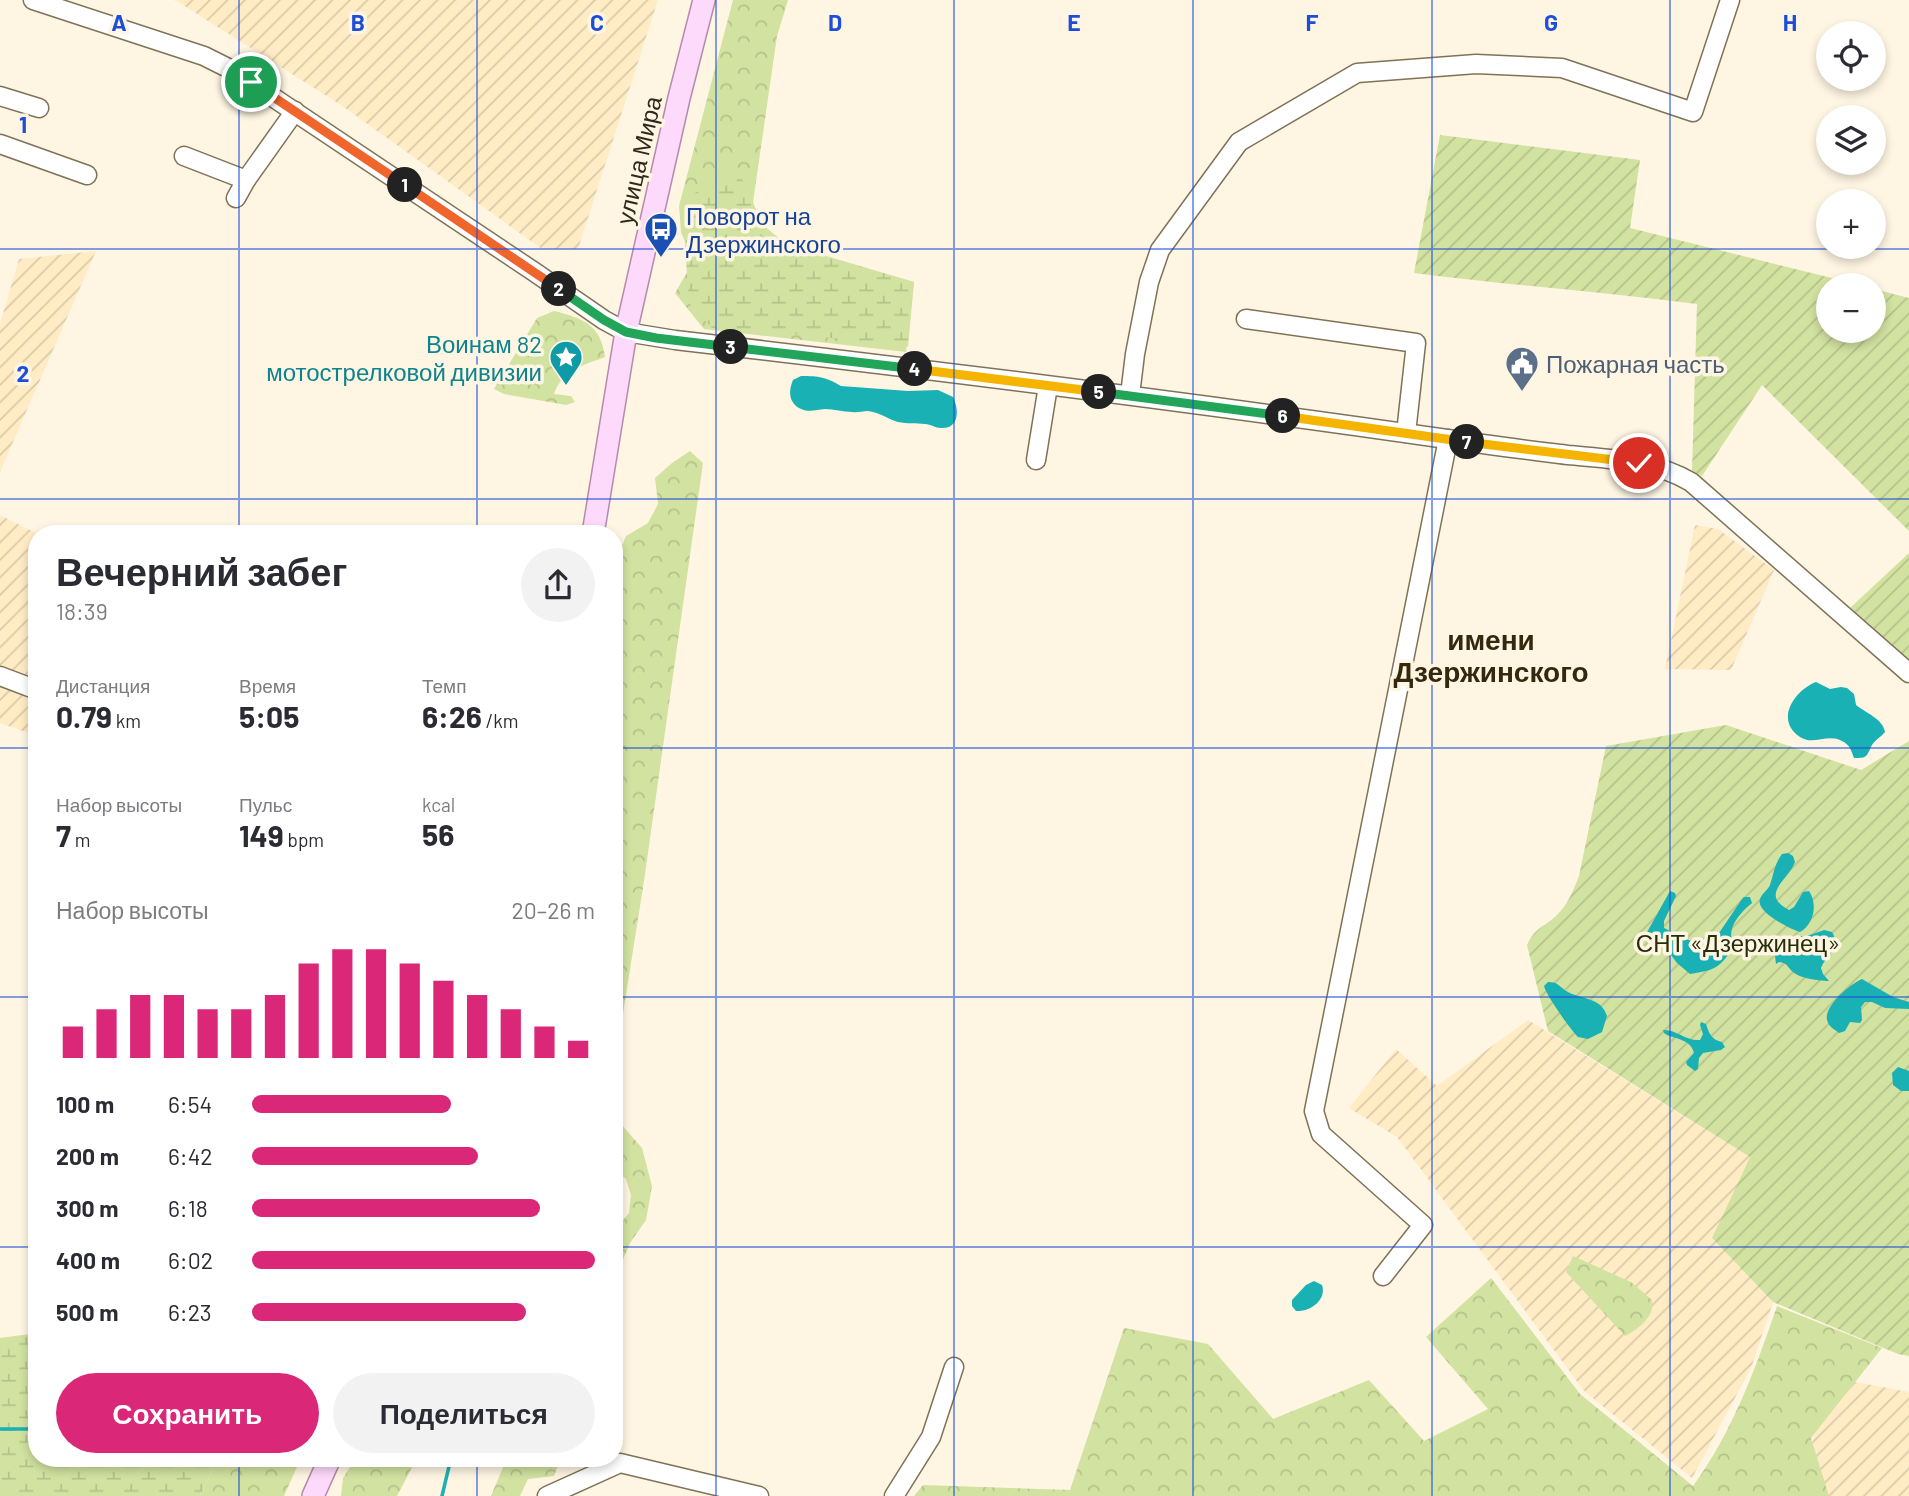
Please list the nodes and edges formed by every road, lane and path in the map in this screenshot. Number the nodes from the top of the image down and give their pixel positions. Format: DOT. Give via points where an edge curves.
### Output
graph roads {
  1 [pos="33,0"];
  2 [pos="704,0"];
  3 [pos="1730,0"];
  4 [pos="0,96"];
  5 [pos="39,108"];
  6 [pos="295,111"];
  7 [pos="0,144"];
  8 [pos="184,156"];
  9 [pos="87,175"];
  10 [pos="246,180"];
  11 [pos="236,198"];
  12 [pos="1246,319"];
  13 [pos="626,332"];
  14 [pos="1048,386"];
  15 [pos="1130,395"];
  16 [pos="1406,433"];
  17 [pos="1448,439"];
  18 [pos="1037,460"];
  19 [pos="594,525"];
  20 [pos="1909,673"];
  21 [pos="0,676"];
  22 [pos="28,687"];
  23 [pos="1383,1276"];
  24 [pos="954,1367"];
  25 [pos="623,1464"];
  26 [pos="326,1467"];
  27 [pos="611,1467"];
  28 [pos="313,1496"];
  29 [pos="547,1496"];
  30 [pos="759,1496"];
  31 [pos="894,1496"];
  1 -- 6 [label="street" via="204,56"];
  2 -- 13 [label="main road, улица Мира"];
  3 -- 15 [label="street" via="1693,112 1562,68 1476,64 1357,73 1238,142 1160,250 1149,282"];
  4 -- 5 [label="street"];
  6 -- 10 [label="street"];
  6 -- 13 [label="street"];
  7 -- 9 [label="street"];
  8 -- 10 [label="street"];
  10 -- 11 [label="street"];
  12 -- 16 [label="street" via="1416,343"];
  13 -- 14 [label="street"];
  13 -- 19 [label="main road, улица Мира"];
  14 -- 15 [label="street"];
  14 -- 18 [label="street"];
  15 -- 16 [label="street"];
  16 -- 17 [label="street"];
  17 -- 20 [label="street" via="1639,463 1681,475"];
  17 -- 23 [label="street" via="1314,1111 1321,1134 1423,1225"];
  21 -- 22 [label="street"];
  24 -- 31 [label="street" via="931,1437"];
  25 -- 30 [label="street"];
  26 -- 28 [label="main road"];
  27 -- 29 [label="street"];
}
